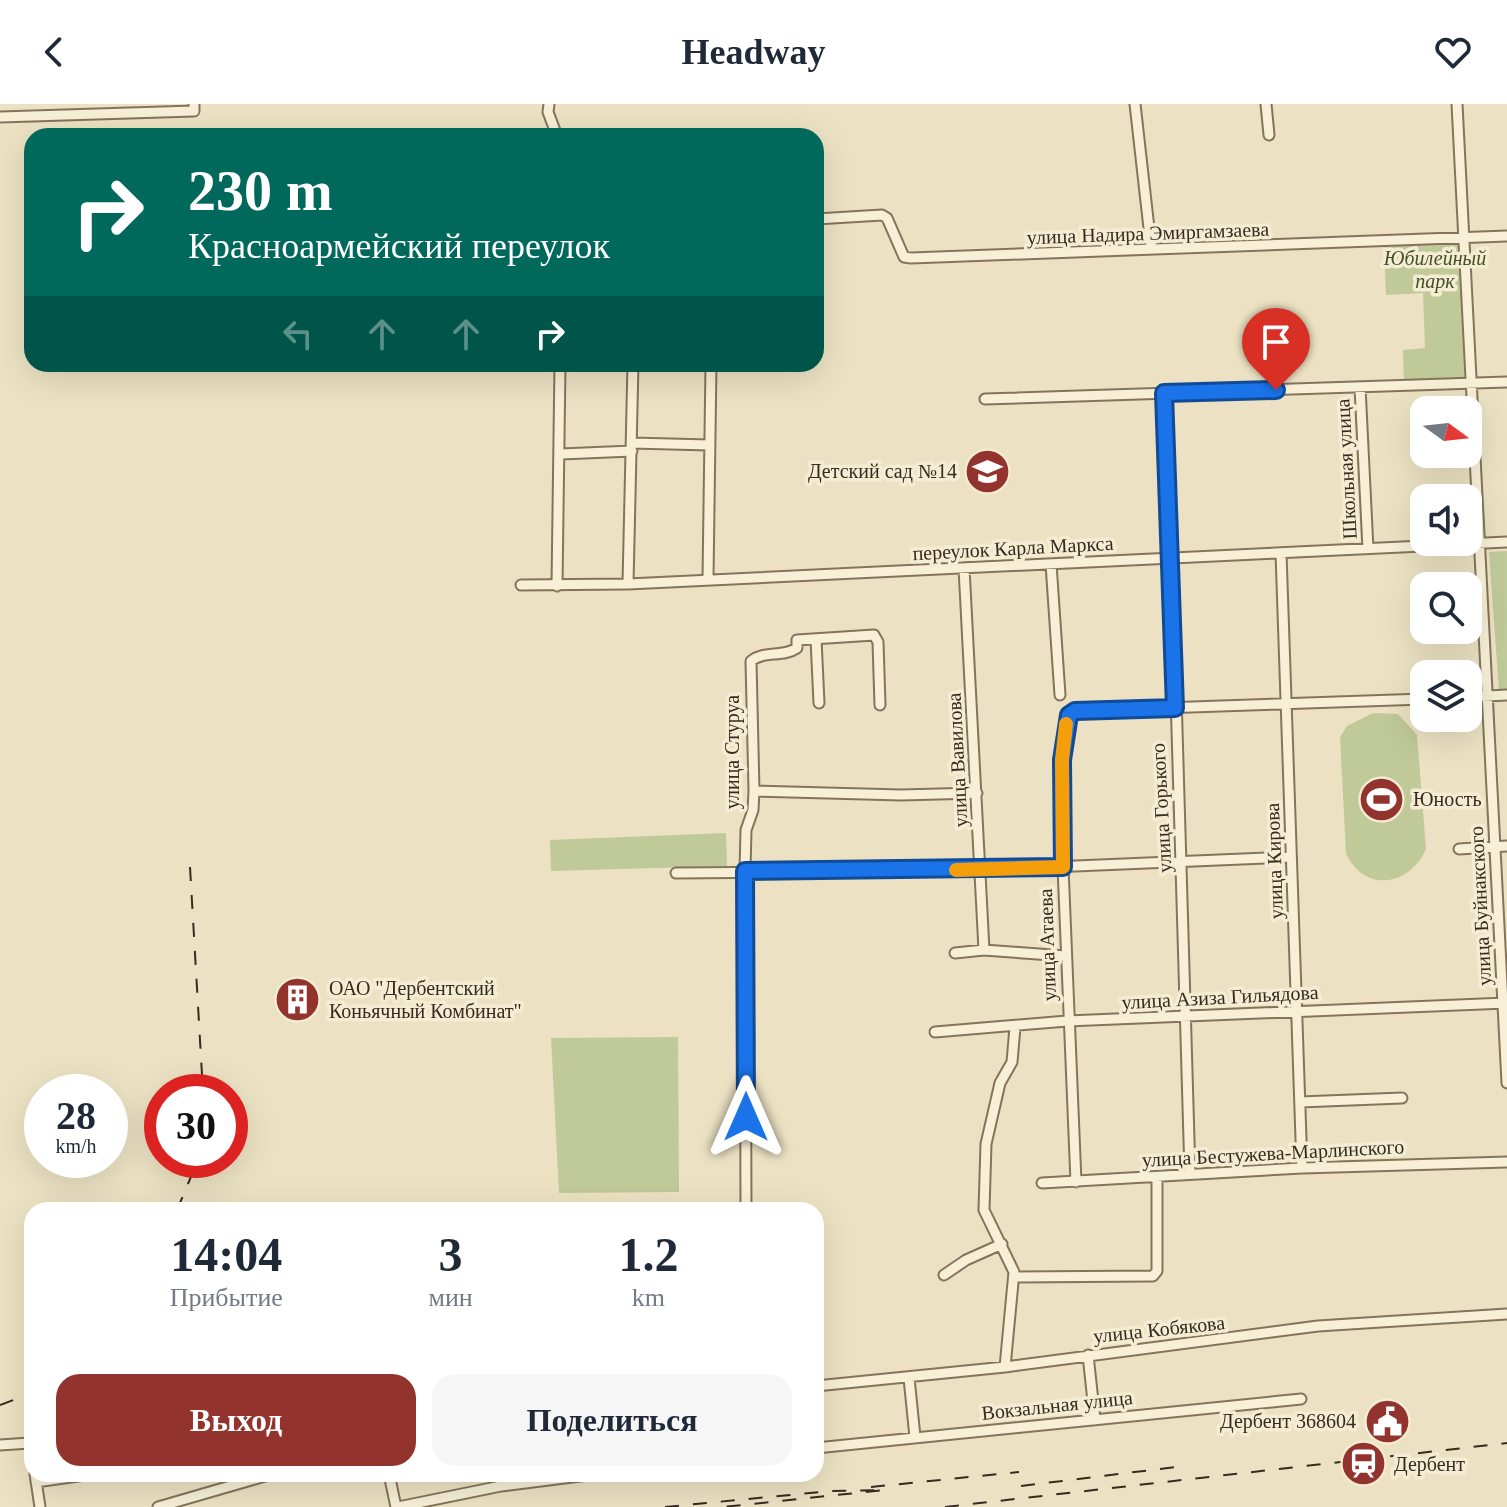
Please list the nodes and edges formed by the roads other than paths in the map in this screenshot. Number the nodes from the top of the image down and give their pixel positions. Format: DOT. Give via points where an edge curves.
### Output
graph roads {
  1 [pos="194,104"];
  2 [pos="549,104"];
  3 [pos="1135,104"];
  4 [pos="1266,104"];
  5 [pos="1457,104"];
  6 [pos="0,117"];
  7 [pos="554,128"];
  8 [pos="1269,135"];
  9 [pos="824,219"];
  10 [pos="1507,236"];
  11 [pos="1464,237"];
  12 [pos="1151,246"];
  13 [pos="560,372"];
  14 [pos="633,372"];
  15 [pos="711,372"];
  16 [pos="1507,382"];
  17 [pos="1471,383"];
  18 [pos="1360,387"];
  19 [pos="1164,393"];
  20 [pos="985,399"];
  21 [pos="709,445"];
  22 [pos="632,447"];
  23 [pos="561,454"];
  24 [pos="1477,484"];
  25 [pos="1507,542"];
  26 [pos="1482,543"];
  27 [pos="1410,547"];
  28 [pos="1368,549"];
  29 [pos="1281,553"];
  30 [pos="1481,556"];
  31 [pos="1172,558"];
  32 [pos="1051,564"];
  33 [pos="964,568"];
  34 [pos="708,578"];
  35 [pos="628,584"];
  36 [pos="521,585"];
  37 [pos="557,586"];
  38 [pos="816,639"];
  39 [pos="1060,695"];
  40 [pos="1507,695"];
  41 [pos="1482,696"];
  42 [pos="1487,696"];
  43 [pos="1410,700"];
  44 [pos="819,703"];
  45 [pos="1287,704"];
  46 [pos="880,705"];
  47 [pos="1175,708"];
  48 [pos="754,791"];
  49 [pos="977,793"];
  50 [pos="1507,846"];
  51 [pos="1495,847"];
  52 [pos="1459,849"];
  53 [pos="1291,857"];
  54 [pos="1182,864"];
  55 [pos="1063,867"];
  56 [pos="982,870"];
  57 [pos="745,871"];
  58 [pos="676,873"];
  59 [pos="984,950"];
  60 [pos="955,953"];
  61 [pos="1065,956"];
  62 [pos="1505,1003"];
  63 [pos="1297,1011"];
  64 [pos="1186,1018"];
  65 [pos="1067,1021"];
  66 [pos="1015,1027"];
  67 [pos="935,1032"];
  68 [pos="1507,1083"];
  69 [pos="1402,1098"];
  70 [pos="1300,1102"];
  71 [pos="1507,1162"];
  72 [pos="1302,1168"];
  73 [pos="1190,1174"];
  74 [pos="1157,1177"];
  75 [pos="1076,1182"];
  76 [pos="1042,1183"];
  77 [pos="746,1202"];
  78 [pos="1002,1244"];
  79 [pos="944,1275"];
  80 [pos="1015,1277"];
  81 [pos="1507,1314"];
  82 [pos="1088,1355"];
  83 [pos="1005,1367"];
  84 [pos="909,1378"];
  85 [pos="824,1385"];
  86 [pos="1301,1399"];
  87 [pos="1095,1420"];
  88 [pos="915,1437"];
  89 [pos="24,1443"];
  90 [pos="0,1445"];
  91 [pos="824,1447"];
  92 [pos="37,1482"];
  93 [pos="244,1482"];
  94 [pos="391,1482"];
  95 [pos="533,1482"];
  96 [pos="40,1507"];
  97 [pos="158,1507"];
  98 [pos="397,1507"];
  1 -- 6 [label="street" via="194,111"];
  2 -- 7 [label="street"];
  3 -- 12 [label="street"];
  4 -- 8 [label="street"];
  5 -- 11 [label="street, улица Буйнакского"];
  9 -- 12 [label="street, улица Надира Эмиргамзаева" via="882,215 904,257 911,258 1088,254"];
  10 -- 11 [label="street, улица Надира Эмиргамзаева"];
  11 -- 12 [label="street, улица Надира Эмиргамзаева"];
  11 -- 17 [label="street, улица Буйнакского"];
  13 -- 23 [label="street"];
  14 -- 22 [label="street"];
  15 -- 21 [label="street"];
  16 -- 17 [label="street"];
  17 -- 18 [label="street"];
  17 -- 24 [label="street, улица Буйнакского"];
  18 -- 19 [label="street"];
  18 -- 28 [label="street, Школьная улица"];
  19 -- 20 [label="street"];
  19 -- 31 [label="street, улица Горького"];
  21 -- 22 [label="street"];
  21 -- 34 [label="street"];
  22 -- 23 [label="street"];
  22 -- 35 [label="street"];
  23 -- 37 [label="street"];
  25 -- 26 [label="street, переулок Карла Маркса"];
  27 -- 28 [label="street, переулок Карла Маркса"];
  28 -- 29 [label="street, переулок Карла Маркса"];
  29 -- 31 [label="street, переулок Карла Маркса"];
  29 -- 45 [label="street, улица Кирова"];
  30 -- 42 [label="street, улица Буйнакского"];
  31 -- 32 [label="street, переулок Карла Маркса"];
  31 -- 47 [label="street, улица Горького"];
  32 -- 33 [label="street, переулок Карла Маркса"];
  32 -- 39 [label="street"];
  33 -- 34 [label="street, переулок Карла Маркса"];
  33 -- 49 [label="street, улица Вавилова"];
  34 -- 35 [label="street, переулок Карла Маркса"];
  35 -- 37 [label="street, переулок Карла Маркса"];
  36 -- 37 [label="street, переулок Карла Маркса"];
  38 -- 44 [label="street"];
  38 -- 46 [label="street" via="874,635"];
  38 -- 48 [label="street, улица Стуруа" via="797,640 789,654 759,655 751,661"];
  40 -- 42 [label="street"];
  41 -- 42 [label="street"];
  42 -- 51 [label="street, улица Буйнакского"];
  43 -- 45 [label="street"];
  45 -- 47 [label="street"];
  45 -- 53 [label="street, улица Кирова"];
  47 -- 54 [label="street, улица Горького"];
  47 -- 55 [label="street, улица Атаева" via="1069,715 1064,738"];
  48 -- 49 [label="street"];
  48 -- 57 [label="street, улица Стуруа"];
  49 -- 56 [label="street, улица Вавилова"];
  50 -- 51 [label="street"];
  51 -- 52 [label="street"];
  51 -- 62 [label="street, улица Буйнакского"];
  53 -- 54 [label="street"];
  53 -- 63 [label="street, улица Кирова"];
  54 -- 55 [label="street"];
  54 -- 64 [label="street, улица Горького"];
  55 -- 56 [label="street"];
  55 -- 61 [label="street, улица Атаева"];
  56 -- 57 [label="street"];
  56 -- 59 [label="street, улица Вавилова"];
  57 -- 58 [label="street"];
  57 -- 77 [label="street, улица Стуруа"];
  59 -- 60 [label="street"];
  59 -- 61 [label="street"];
  61 -- 65 [label="street, улица Атаева"];
  62 -- 63 [label="street, улица Азиза Гильядова"];
  62 -- 68 [label="street, улица Буйнакского"];
  63 -- 64 [label="street, улица Азиза Гильядова"];
  63 -- 70 [label="street, улица Кирова"];
  64 -- 65 [label="street, улица Азиза Гильядова"];
  64 -- 73 [label="street, улица Горького"];
  65 -- 66 [label="street, улица Азиза Гильядова"];
  65 -- 75 [label="street, улица Атаева"];
  66 -- 67 [label="street, улица Азиза Гильядова"];
  66 -- 78 [label="street" via="1012,1062 1000,1083 986,1144 984,1210"];
  69 -- 70 [label="street"];
  70 -- 72 [label="street, улица Кирова"];
  71 -- 72 [label="street, улица Бестужева-Марлинского"];
  72 -- 73 [label="street, улица Бестужева-Марлинского"];
  73 -- 74 [label="street, улица Бестужева-Марлинского"];
  74 -- 75 [label="street, улица Бестужева-Марлинского"];
  74 -- 80 [label="street" via="1153,1276"];
  75 -- 76 [label="street, улица Бестужева-Марлинского"];
  78 -- 79 [label="street"];
  78 -- 80 [label="street"];
  80 -- 83 [label="street"];
  81 -- 82 [label="street, улица Кобякова" via="1318,1326"];
  82 -- 83 [label="street, улица Кобякова"];
  82 -- 87 [label="street"];
  83 -- 84 [label="street, улица Кобякова"];
  84 -- 85 [label="street, улица Кобякова"];
  84 -- 88 [label="street"];
  86 -- 87 [label="street, Вокзальная улица"];
  87 -- 88 [label="street, Вокзальная улица"];
  88 -- 91 [label="street, Вокзальная улица"];
  89 -- 90 [label="street"];
  92 -- 96 [label="street"];
  93 -- 97 [label="street"];
  94 -- 98 [label="street"];
  95 -- 98 [label="street"];
}
